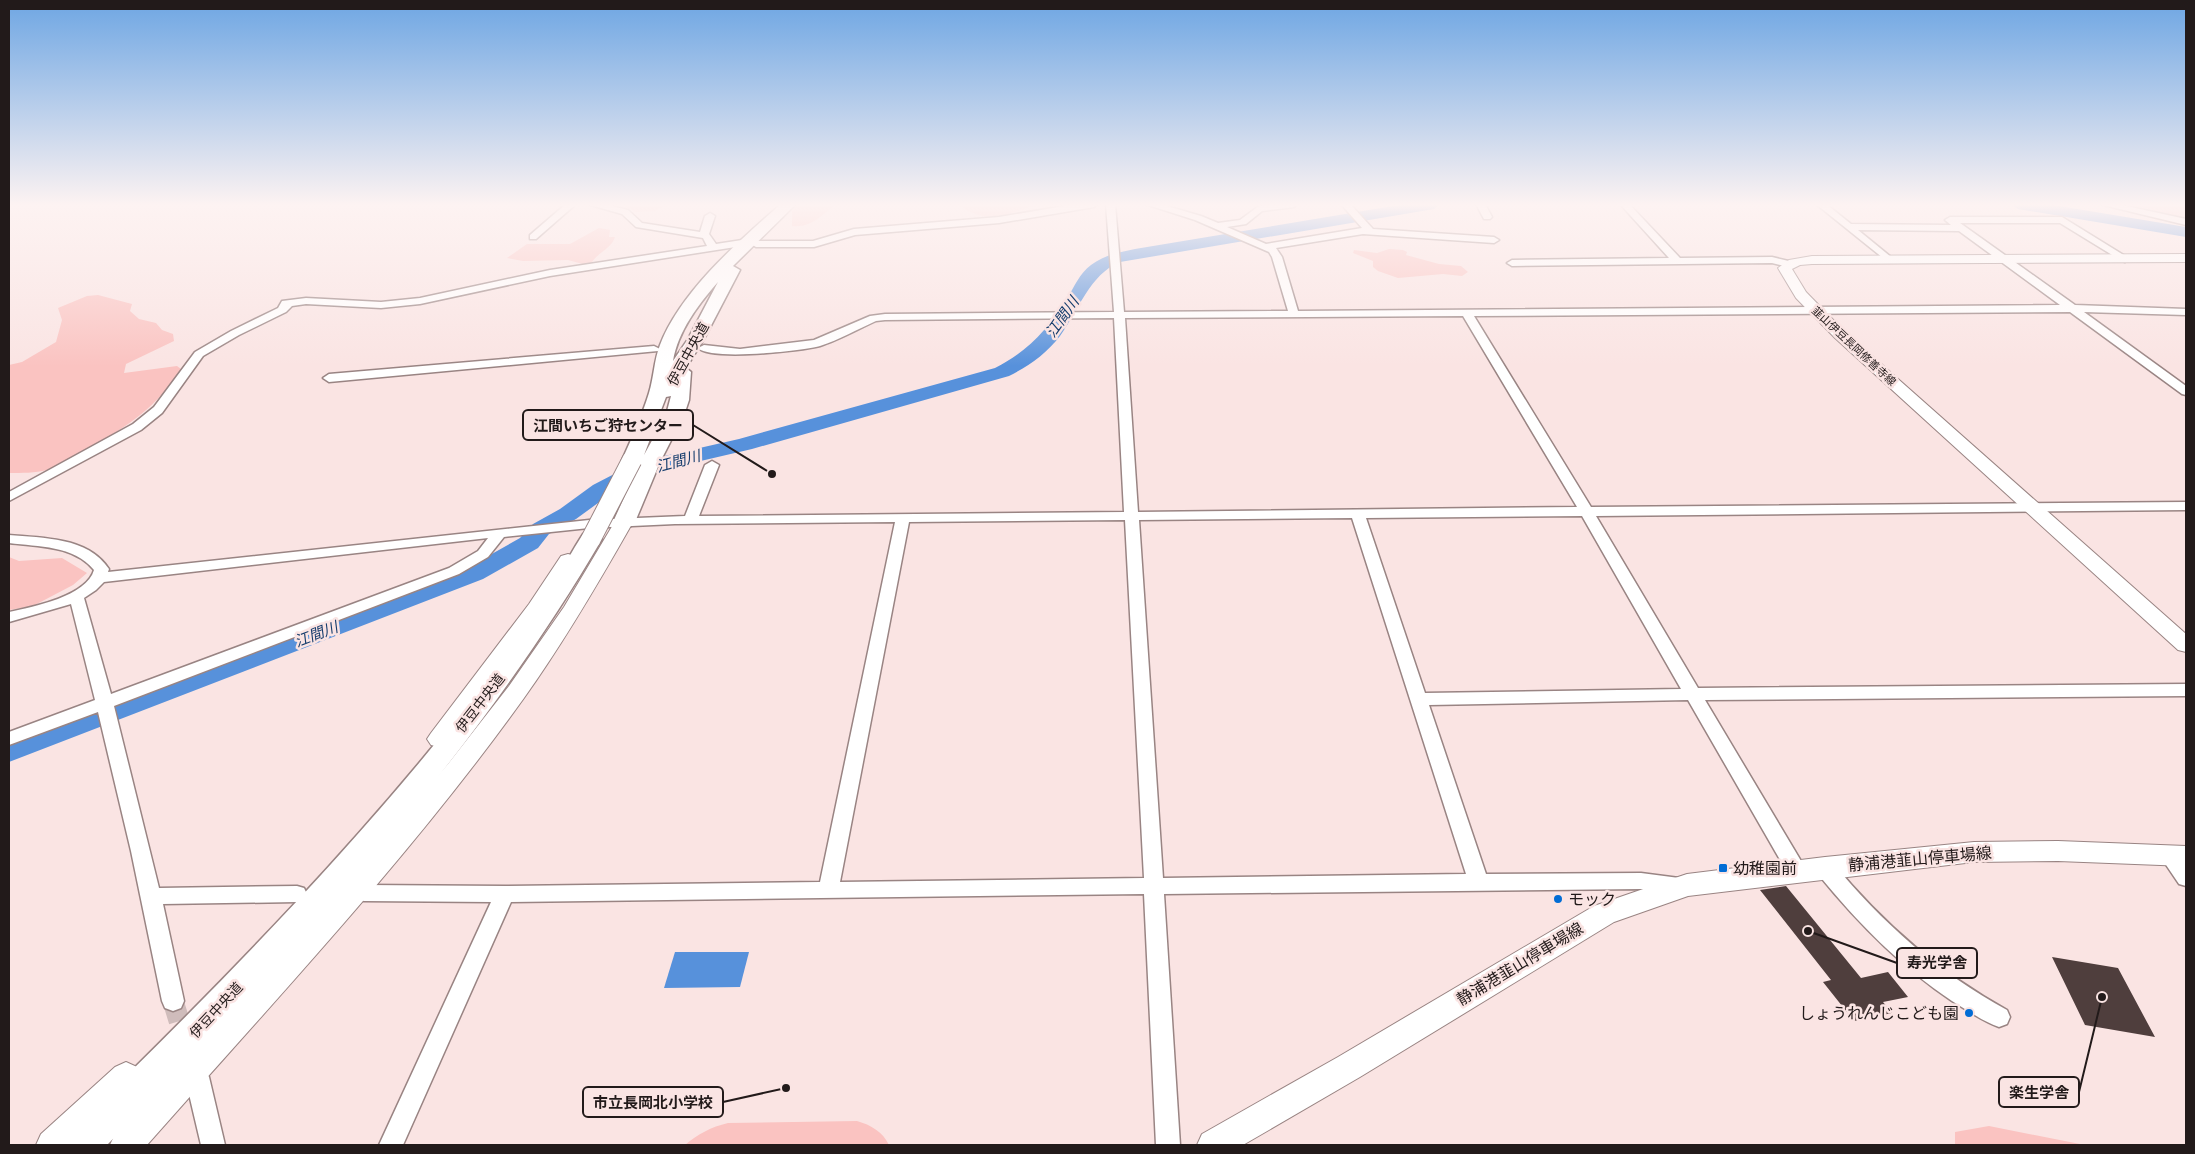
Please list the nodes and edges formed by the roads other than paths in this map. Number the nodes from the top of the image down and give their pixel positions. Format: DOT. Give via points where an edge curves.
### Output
graph roads {
  1 [pos="647,258"];
  2 [pos="733,258"];
  3 [pos="740,258"];
  4 [pos="1115,258"];
  5 [pos="1277,258"];
  6 [pos="2001,258"];
  7 [pos="2186,258"];
  8 [pos="1888,259"];
  9 [pos="2125,259"];
  10 [pos="1676,260"];
  11 [pos="2004,260"];
  12 [pos="1512,263"];
  13 [pos="1789,264"];
  14 [pos="2071,308"];
  15 [pos="1814,310"];
  16 [pos="2186,312"];
  17 [pos="1467,313"];
  18 [pos="1294,314"];
  19 [pos="1118,315"];
  20 [pos="704,348"];
  21 [pos="659,355"];
  22 [pos="328,378"];
  23 [pos="2186,391"];
  24 [pos="634,462"];
  25 [pos="712,465"];
  26 [pos="9,497"];
  27 [pos="2186,506"];
  28 [pos="2031,507"];
  29 [pos="1584,511"];
  30 [pos="1357,513"];
  31 [pos="1130,516"];
  32 [pos="903,518"];
  33 [pos="690,520"];
  34 [pos="624,522"];
  35 [pos="594,528"];
  36 [pos="500,533"];
  37 [pos="9,539"];
  38 [pos="100,578"];
  39 [pos="74,596"];
  40 [pos="9,617"];
  41 [pos="2186,645"];
  42 [pos="2186,690"];
  43 [pos="1693,695"];
  44 [pos="1419,699"];
  45 [pos="107,710"];
  46 [pos="9,739"];
  47 [pos="2178,856"];
  48 [pos="1825,868"];
  49 [pos="1797,871"];
  50 [pos="2186,878"];
  51 [pos="1479,882"];
  52 [pos="1687,885"];
  53 [pos="1154,886"];
  54 [pos="829,890"];
  55 [pos="364,893"];
  56 [pos="297,894"];
  57 [pos="505,894"];
  58 [pos="151,896"];
  59 [pos="173,1001"];
  60 [pos="1998,1017"];
  61 [pos="197,1077"];
  62 [pos="52,1145"];
  63 [pos="82,1145"];
  64 [pos="96,1145"];
  65 [pos="126,1145"];
  66 [pos="213,1145"];
  67 [pos="391,1145"];
  68 [pos="1168,1145"];
  69 [pos="1213,1145"];
  1 -- 26 [label="street" via="550,273 420,301 381,305 286,303 282,310 199,354 158,410 137,427"];
  2 -- 21 [label="highway, 伊豆中央道" via="696,298"];
  3 -- 24 [label="highway, 伊豆中央道" via="684,356 680,400 667,430"];
  4 -- 19 [label="street"];
  5 -- 18 [label="street"];
  6 -- 11 [label="street"];
  7 -- 9 [label="main road"];
  8 -- 11 [label="main road"];
  8 -- 13 [label="main road"];
  9 -- 11 [label="main road"];
  10 -- 12 [label="street"];
  10 -- 13 [label="street" via="1772,260"];
  11 -- 14 [label="street"];
  13 -- 15 [label="main road, 韮山伊豆長岡修善寺線" via="1785,268 1787,274"];
  14 -- 15 [label="street"];
  14 -- 16 [label="street"];
  14 -- 23 [label="street"];
  15 -- 17 [label="street"];
  15 -- 28 [label="main road, 韮山伊豆長岡修善寺線"];
  17 -- 18 [label="street"];
  17 -- 29 [label="street"];
  18 -- 19 [label="street"];
  19 -- 20 [label="street" via="885,316 806,345 740,352"];
  19 -- 31 [label="street"];
  21 -- 22 [label="street"];
  21 -- 24 [label="highway, 伊豆中央道"];
  24 -- 34 [label="highway" via="636,496"];
  24 -- 35 [label="highway, 伊豆中央道, bridge"];
  24 -- 35 [label="highway"];
  25 -- 33 [label="street"];
  27 -- 28 [label="street"];
  28 -- 29 [label="street"];
  28 -- 41 [label="main road, 韮山伊豆長岡修善寺線"];
  29 -- 30 [label="street"];
  29 -- 43 [label="street"];
  30 -- 31 [label="street"];
  30 -- 44 [label="street"];
  31 -- 32 [label="street"];
  31 -- 53 [label="street"];
  32 -- 33 [label="street"];
  32 -- 54 [label="street"];
  33 -- 34 [label="street"];
  34 -- 35 [label="street"];
  34 -- 65 [label="main road" via="570,614 493,725 345,905"];
  35 -- 36 [label="street"];
  35 -- 62 [label="main road" via="403,784 277,926 206,1000"];
  35 -- 63 [label="highway, 伊豆中央道" via="544,615 446,747 356,854 208,1019"];
  35 -- 64 [label="highway, 伊豆中央道" via="569,592 517,669 369,856 304,930"];
  36 -- 38 [label="street"];
  36 -- 45 [label="street" via="483,554 454,571"];
  37 -- 38 [label="street" via="71,547 97,561 102,568"];
  38 -- 39 [label="street"];
  39 -- 40 [label="street"];
  39 -- 45 [label="street"];
  42 -- 43 [label="street"];
  43 -- 44 [label="street"];
  43 -- 49 [label="street"];
  44 -- 51 [label="street"];
  45 -- 46 [label="street"];
  45 -- 58 [label="street"];
  47 -- 48 [label="main road, 静浦港韮山停車場線" via="2058,851 1974,852"];
  47 -- 50 [label="street"];
  48 -- 49 [label="main road, 静浦港韮山停車場線"];
  48 -- 60 [label="street" via="1890,940 1966,1000"];
  49 -- 52 [label="main road, 静浦港韮山停車場線"];
  51 -- 52 [label="street" via="1641,881"];
  51 -- 53 [label="street"];
  52 -- 69 [label="main road, 静浦港韮山停車場線" via="1604,914"];
  53 -- 54 [label="street"];
  53 -- 68 [label="street"];
  54 -- 57 [label="street"];
  55 -- 57 [label="street"];
  56 -- 58 [label="street"];
  57 -- 67 [label="street"];
  58 -- 59 [label="street"];
  61 -- 66 [label="street"];
}
